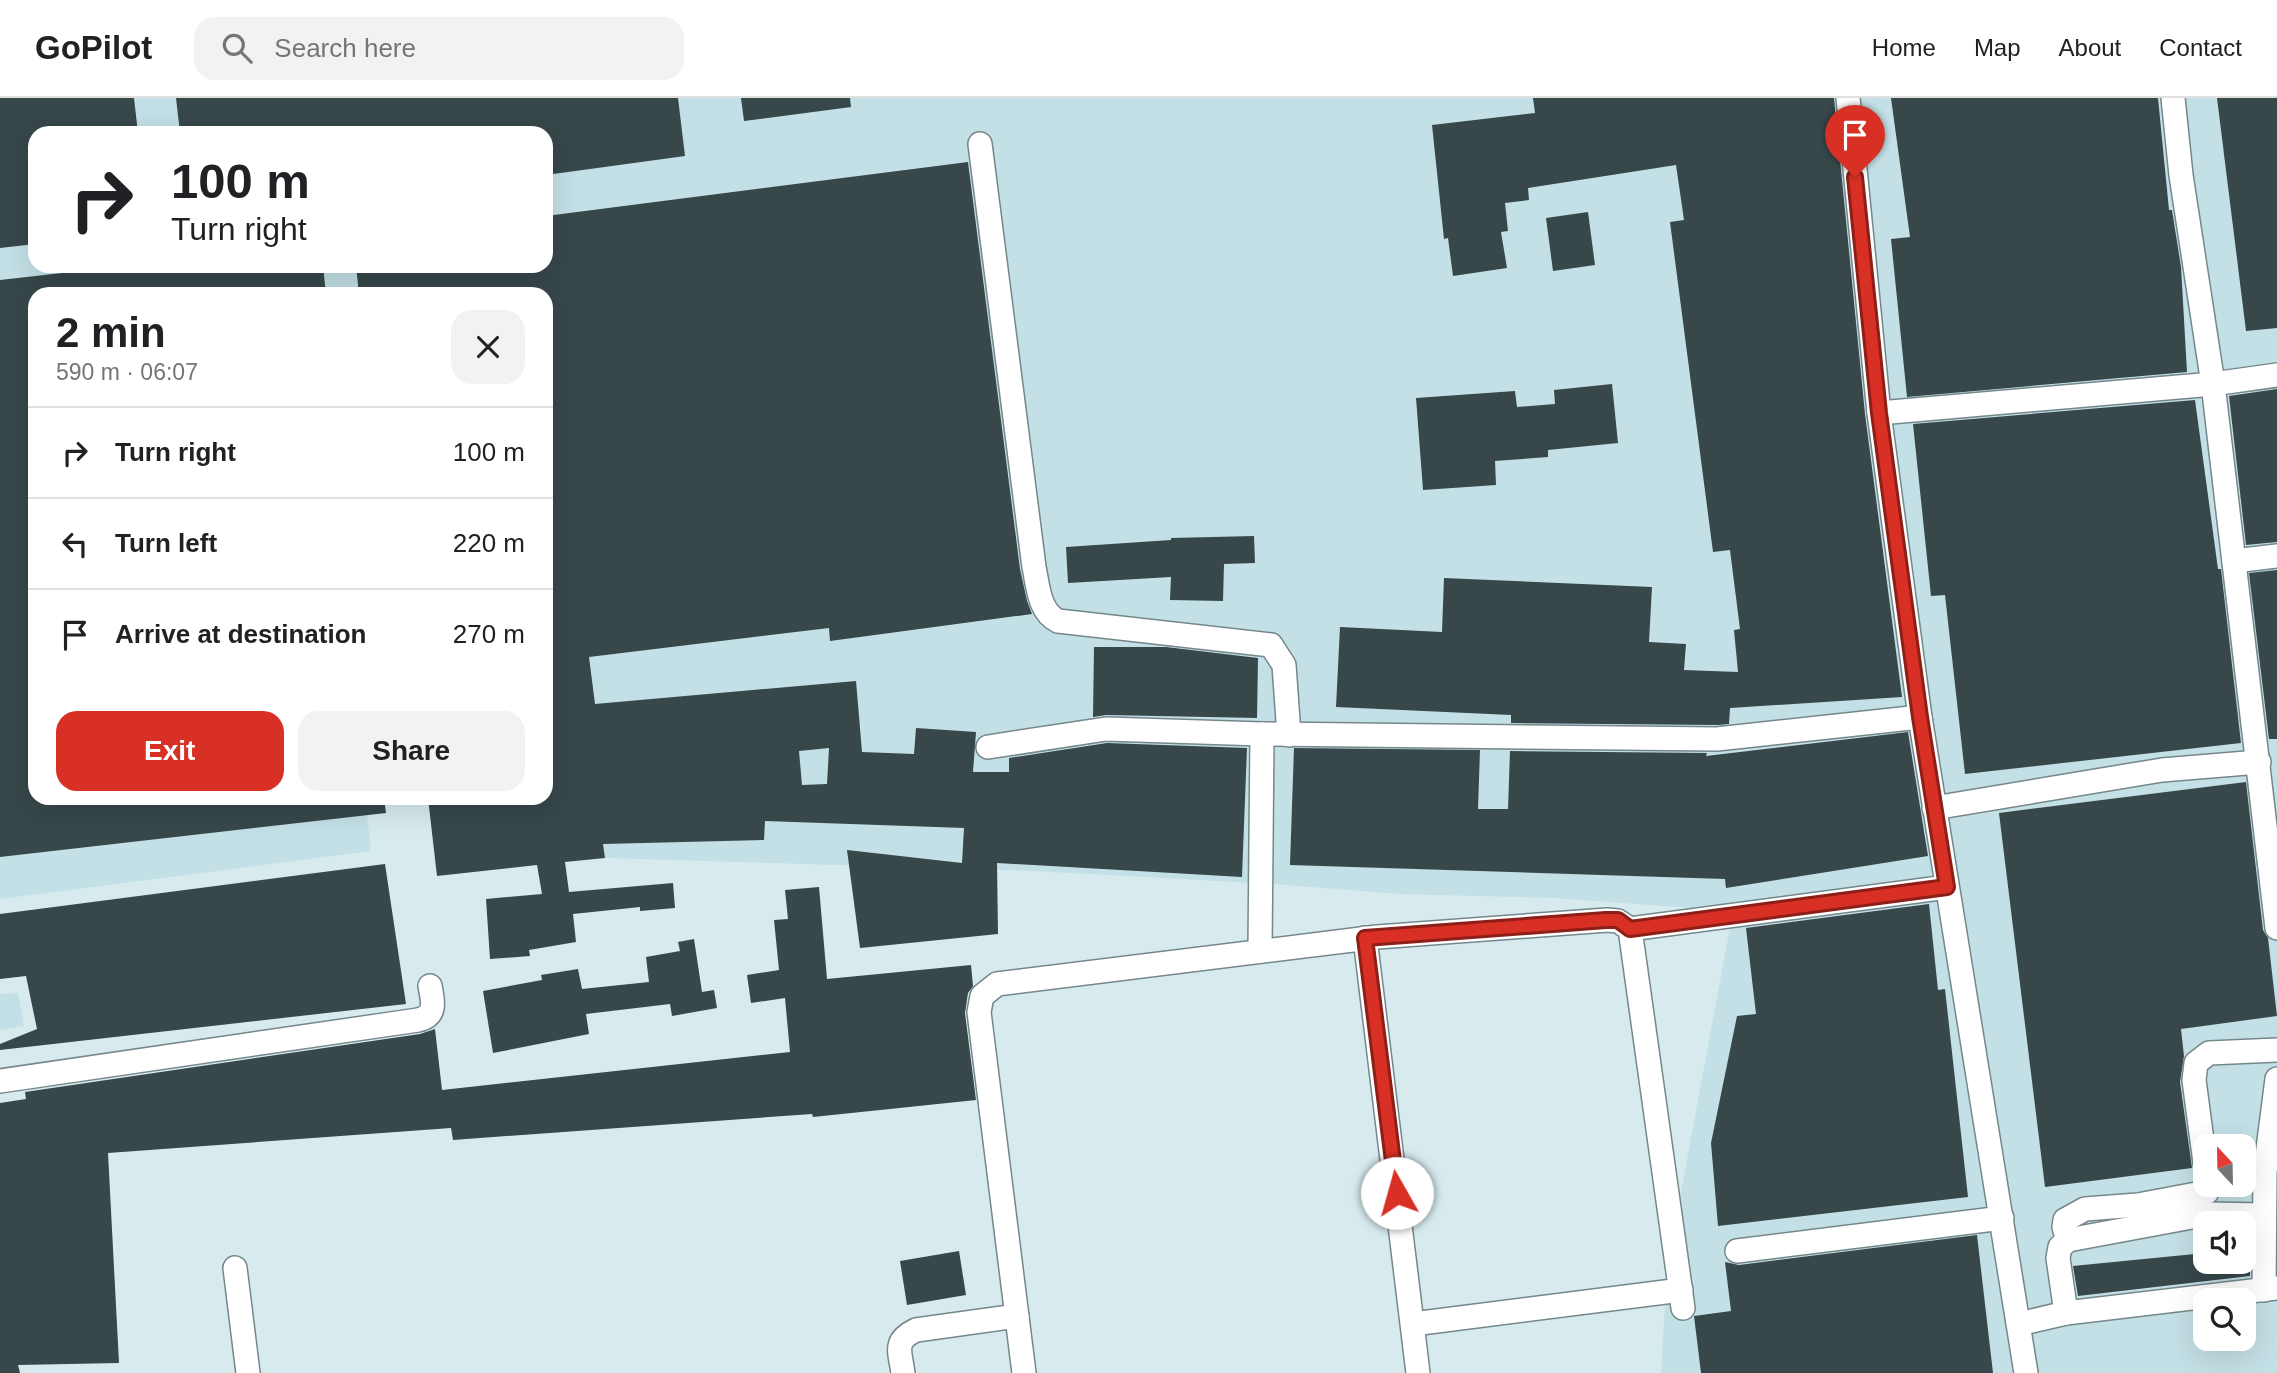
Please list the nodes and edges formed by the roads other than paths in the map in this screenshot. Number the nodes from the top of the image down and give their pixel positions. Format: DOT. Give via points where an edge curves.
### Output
graph roads {
  1 [pos="1847,98"];
  2 [pos="2173,98"];
  3 [pos="980,144"];
  4 [pos="2277,376"];
  5 [pos="2213,384"];
  6 [pos="1879,413"];
  7 [pos="2277,556"];
  8 [pos="2234,561"];
  9 [pos="1920,717"];
  10 [pos="1262,734"];
  11 [pos="1289,734"];
  12 [pos="988,747"];
  13 [pos="2259,762"];
  14 [pos="1934,808"];
  15 [pos="1947,887"];
  16 [pos="2277,928"];
  17 [pos="1630,929"];
  18 [pos="1365,938"];
  19 [pos="1260,951"];
  20 [pos="430,986"];
  21 [pos="2277,1050"];
  22 [pos="2277,1079"];
  23 [pos="0,1081"];
  24 [pos="2201,1134"];
  25 [pos="2208,1197"];
  26 [pos="2264,1215"];
  27 [pos="2002,1218"];
  28 [pos="1737,1251"];
  29 [pos="235,1268"];
  30 [pos="2271,1289"];
  31 [pos="2066,1312"];
  32 [pos="1017,1316"];
  33 [pos="1413,1324"];
  34 [pos="2019,1324"];
  35 [pos="248,1373"];
  36 [pos="903,1373"];
  37 [pos="1024,1373"];
  38 [pos="1418,1373"];
  39 [pos="2026,1373"];
  1 -- 6 [label="lane"];
  2 -- 5 [label="lane"];
  3 -- 11 [label="lane" via="1034,567 1043,607 1058,621 1271,645 1284,664"];
  4 -- 5 [label="lane"];
  5 -- 6 [label="lane"];
  5 -- 8 [label="lane"];
  6 -- 9 [label="lane"];
  7 -- 8 [label="lane"];
  8 -- 13 [label="lane"];
  9 -- 11 [label="lane" via="1717,739"];
  9 -- 14 [label="lane"];
  10 -- 11 [label="lane"];
  10 -- 12 [label="lane" via="1106,729"];
  10 -- 19 [label="lane"];
  13 -- 14 [label="lane" via="2162,770"];
  13 -- 16 [label="lane"];
  14 -- 15 [label="lane"];
  15 -- 17 [label="lane"];
  15 -- 27 [label="lane"];
  17 -- 18 [label="lane" via="1618,920 1606,920"];
  17 -- 33 [label="lane" via="1682,1299"];
  18 -- 19 [label="lane"];
  18 -- 33 [label="lane"];
  19 -- 32 [label="lane" via="997,984 982,996 979,1012"];
  20 -- 23 [label="lane" via="432,1013 418,1020"];
  21 -- 24 [label="lane" via="2209,1053 2196,1063"];
  22 -- 26 [label="lane"];
  25 -- 26 [label="lane"];
  25 -- 31 [label="lane" via="2068,1240 2060,1247 2058,1258"];
  26 -- 30 [label="lane"];
  27 -- 28 [label="lane"];
  27 -- 34 [label="lane"];
  29 -- 35 [label="lane"];
  30 -- 31 [label="lane"];
  31 -- 34 [label="lane"];
  32 -- 36 [label="lane" via="904,1335 899,1343"];
  32 -- 37 [label="lane"];
  33 -- 38 [label="lane"];
  34 -- 39 [label="lane"];
}
